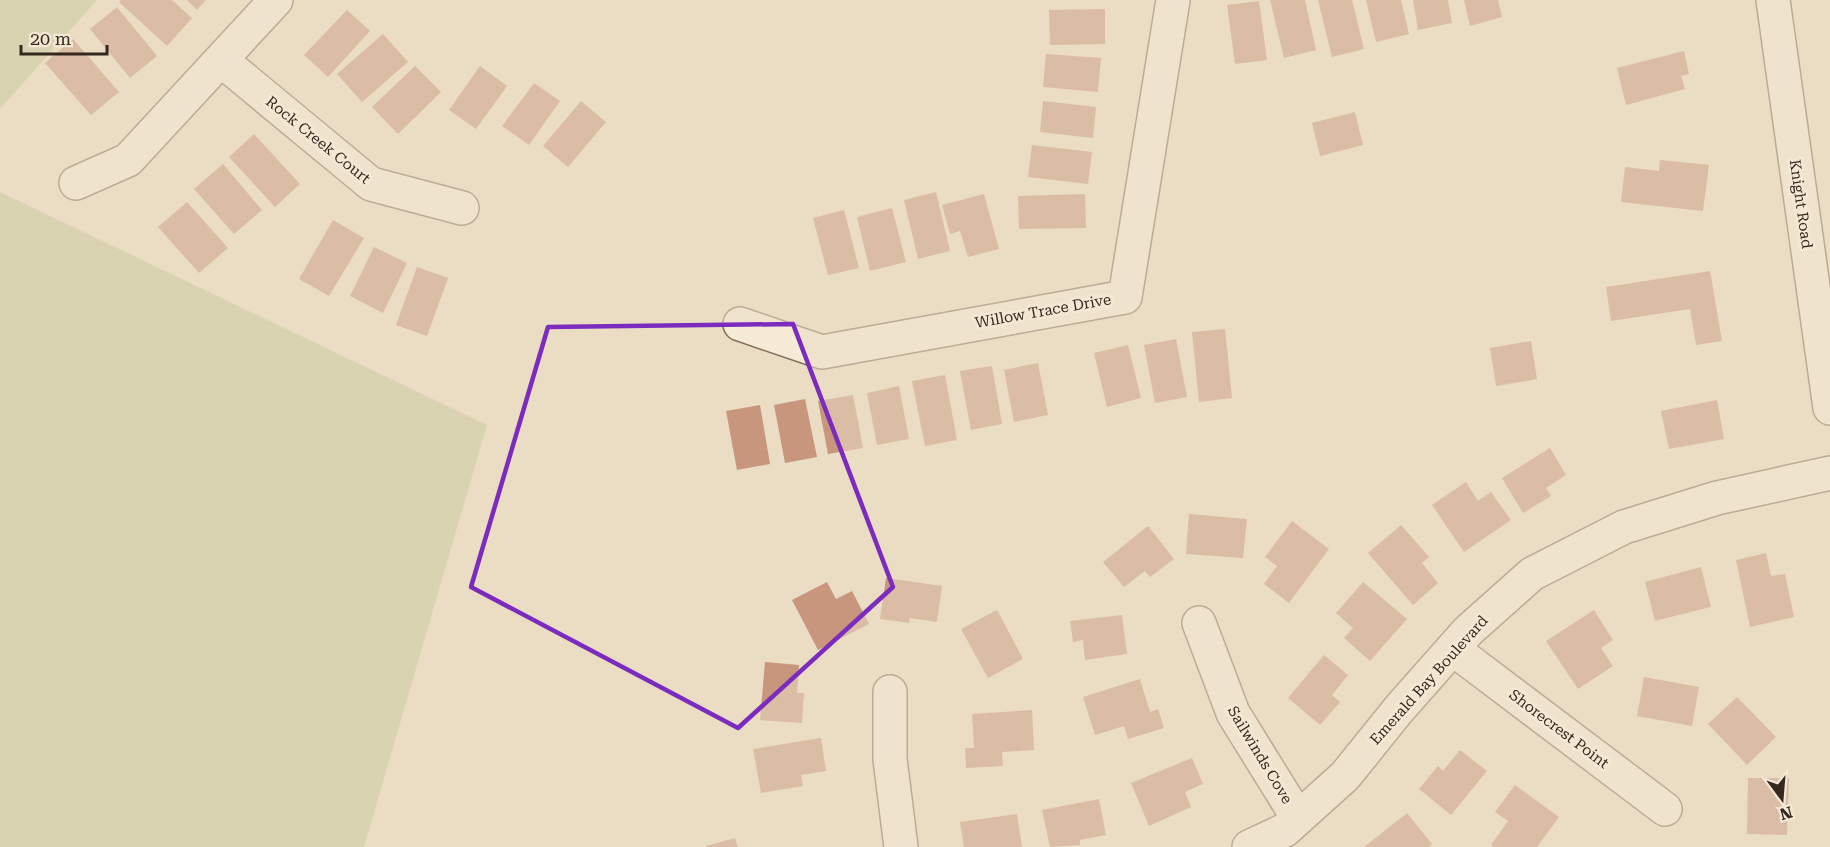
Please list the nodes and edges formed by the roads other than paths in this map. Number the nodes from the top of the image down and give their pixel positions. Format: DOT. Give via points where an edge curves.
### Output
graph roads {
  1 [pos="276,0"];
  2 [pos="1173,0"];
  3 [pos="1773,0"];
  4 [pos="221,60"];
  5 [pos="76,183"];
  6 [pos="462,208"];
  7 [pos="740,324"];
  8 [pos="1830,408"];
  9 [pos="1830,473"];
  10 [pos="1199,624"];
  11 [pos="1453,649"];
  12 [pos="890,692"];
  13 [pos="1665,809"];
  14 [pos="1298,818"];
  15 [pos="901,847"];
  16 [pos="1249,847"];
  1 -- 4 [label="street"];
  2 -- 7 [label="street, Willow Trace Drive" via="1125,297 822,352"];
  3 -- 8 [label="street, Knight Road"];
  4 -- 5 [label="street" via="128,160"];
  4 -- 6 [label="street, Rock Creek Court" via="371,184"];
  9 -- 11 [label="street, Emerald Bay Boulevard" via="1717,498 1624,527 1532,574"];
  10 -- 14 [label="street, Sailwinds Cove" via="1233,713"];
  11 -- 13 [label="street, Shorecrest Point"];
  11 -- 14 [label="street, Emerald Bay Boulevard" via="1345,776"];
  12 -- 15 [label="street" via="890,759"];
  14 -- 16 [label="street, Emerald Bay Boulevard" via="1284,830"];
}
